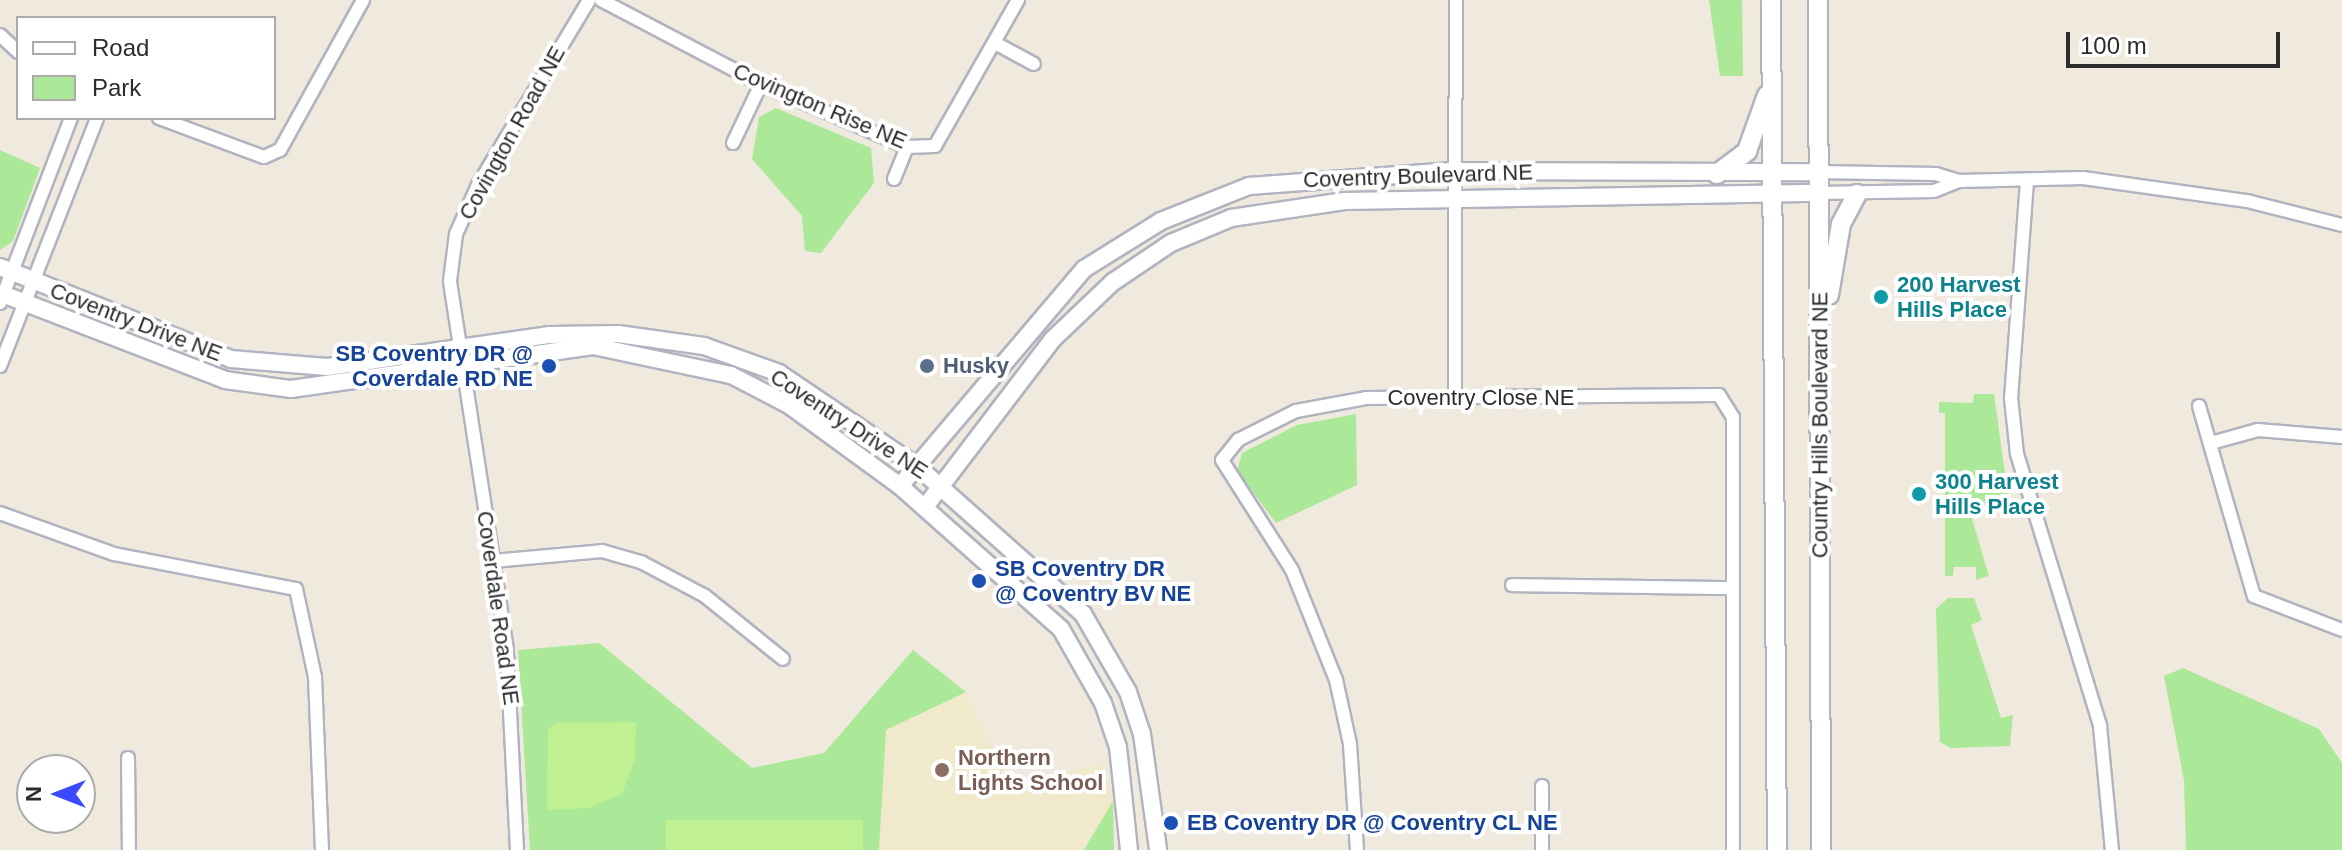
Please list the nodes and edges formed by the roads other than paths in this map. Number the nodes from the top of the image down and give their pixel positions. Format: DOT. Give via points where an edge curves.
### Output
graph roads {
  1 [pos="363,0"];
  2 [pos="589,0"];
  3 [pos="601,0"];
  4 [pos="1018,0"];
  5 [pos="1456,0"];
  6 [pos="1771,0"];
  7 [pos="1818,0"];
  8 [pos="0,35"];
  9 [pos="995,43"];
  10 [pos="16,50"];
  11 [pos="1034,64"];
  12 [pos="1773,77"];
  13 [pos="761,84"];
  14 [pos="70,120"];
  15 [pos="96,120"];
  16 [pos="164,120"];
  17 [pos="733,143"];
  18 [pos="907,147"];
  19 [pos="1455,171"];
  20 [pos="1818,172"];
  21 [pos="1717,174"];
  22 [pos="1773,174"];
  23 [pos="894,179"];
  24 [pos="1959,181"];
  25 [pos="2027,181"];
  26 [pos="1819,193"];
  27 [pos="1857,194"];
  28 [pos="1774,195"];
  29 [pos="1454,199"];
  30 [pos="2342,225"];
  31 [pos="6,270"];
  32 [pos="33,281"];
  33 [pos="1,297"];
  34 [pos="24,303"];
  35 [pos="458,350"];
  36 [pos="1820,357"];
  37 [pos="1003,358"];
  38 [pos="0,366"];
  39 [pos="460,368"];
  40 [pos="1028,374"];
  41 [pos="800,388"];
  42 [pos="1455,399"];
  43 [pos="789,405"];
  44 [pos="2199,406"];
  45 [pos="2342,437"];
  46 [pos="2211,443"];
  47 [pos="918,467"];
  48 [pos="900,486"];
  49 [pos="942,486"];
  50 [pos="925,507"];
  51 [pos="0,513"];
  52 [pos="493,561"];
  53 [pos="1512,585"];
  54 [pos="1731,588"];
  55 [pos="2342,630"];
  56 [pos="783,659"];
  57 [pos="128,758"];
  58 [pos="1542,786"];
  59 [pos="129,850"];
  60 [pos="322,850"];
  61 [pos="517,850"];
  62 [pos="1129,850"];
  63 [pos="1158,850"];
  64 [pos="1357,850"];
  65 [pos="1542,850"];
  66 [pos="1733,850"];
  67 [pos="1777,850"];
  68 [pos="1821,850"];
  69 [pos="2112,850"];
  1 -- 16 [label="street" via="280,150 264,157"];
  2 -- 35 [label="street, Covington Road NE" via="456,234 450,281"];
  3 -- 13 [label="street, Covington Rise NE"];
  4 -- 9 [label="street, Covington Rise NE"];
  5 -- 19 [label="street"];
  6 -- 12 [label="main road, Country Hills Boulevard NE"];
  7 -- 20 [label="main road, Country Hills Boulevard NE"];
  8 -- 10 [label="street"];
  9 -- 11 [label="street"];
  9 -- 18 [label="street, Covington Rise NE" via="935,146"];
  12 -- 21 [label="main road" via="1747,151"];
  12 -- 22 [label="main road, Country Hills Boulevard NE"];
  13 -- 17 [label="street"];
  13 -- 18 [label="street, Covington Rise NE"];
  14 -- 31 [label="street"];
  15 -- 32 [label="street"];
  18 -- 23 [label="street"];
  19 -- 21 [label="street, Coventry Boulevard NE"];
  19 -- 29 [label="street"];
  19 -- 37 [label="street, Coventry Boulevard NE" via="1249,186 1161,221 1084,269"];
  20 -- 22 [label="street, Coventry Boulevard NE"];
  20 -- 24 [label="street" via="1936,174"];
  20 -- 26 [label="main road, Country Hills Boulevard NE"];
  21 -- 22 [label="street, Coventry Boulevard NE"];
  22 -- 28 [label="main road, Country Hills Boulevard NE"];
  24 -- 25 [label="street"];
  24 -- 27 [label="street" via="1934,191"];
  25 -- 30 [label="street" via="2161,187"];
  25 -- 69 [label="street" via="2011,398 2017,454 2100,726"];
  26 -- 27 [label="street"];
  26 -- 28 [label="street, Coventry Boulevard NE"];
  26 -- 36 [label="main road, Country Hills Boulevard NE"];
  27 -- 36 [label="main road" via="1841,224"];
  28 -- 29 [label="street, Coventry Boulevard NE"];
  28 -- 67 [label="main road, Country Hills Boulevard NE"];
  29 -- 40 [label="street, Coventry Boulevard NE" via="1287,205 1231,218 1171,243 1113,282"];
  29 -- 42 [label="street"];
  31 -- 32 [label="street, Coventry Drive NE"];
  31 -- 33 [label="street"];
  32 -- 34 [label="street"];
  32 -- 35 [label="street, Coventry Drive NE" via="231,359 327,367"];
  33 -- 34 [label="street, Coventry Drive NE"];
  34 -- 38 [label="street"];
  34 -- 39 [label="street, Coventry Drive NE" via="225,380 291,389"];
  35 -- 39 [label="street, Covington Road NE"];
  35 -- 41 [label="street, Coventry Drive NE" via="618,334 704,346"];
  36 -- 68 [label="main road, Country Hills Boulevard NE"];
  37 -- 40 [label="street"];
  37 -- 47 [label="street, Coventry Boulevard NE"];
  39 -- 43 [label="street, Coventry Drive NE" via="593,346 731,375"];
  39 -- 52 [label="street, Coverdale Road NE"];
  40 -- 49 [label="street, Coventry Boulevard NE"];
  41 -- 43 [label="street"];
  41 -- 47 [label="street, Coventry Drive NE"];
  42 -- 54 [label="street, Coventry Close NE" via="1726,400 1733,417"];
  42 -- 64 [label="street, Coventry Close NE" via="1366,398 1296,411 1238,440 1222,460 1321,631 1350,744"];
  43 -- 48 [label="street, Coventry Drive NE"];
  44 -- 46 [label="street"];
  45 -- 46 [label="street" via="2258,430"];
  46 -- 55 [label="street" via="2254,596"];
  47 -- 48 [label="street, Coventry Boulevard NE"];
  47 -- 49 [label="street, Coventry Drive NE"];
  48 -- 50 [label="street, Coventry Drive NE"];
  49 -- 50 [label="street, Coventry Boulevard NE"];
  49 -- 63 [label="street, Coventry Drive NE" via="1050,580 1107,652 1142,734"];
  50 -- 62 [label="street, Coventry Drive NE" via="1033,602 1083,663 1118,747"];
  51 -- 60 [label="street" via="114,554 296,589 317,690"];
  52 -- 56 [label="street" via="602,551 641,562 705,596"];
  52 -- 61 [label="street, Coverdale Road NE" via="518,754"];
  53 -- 54 [label="street"];
  54 -- 66 [label="street, Coventry Close NE"];
  57 -- 59 [label="street"];
  58 -- 65 [label="street"];
}
